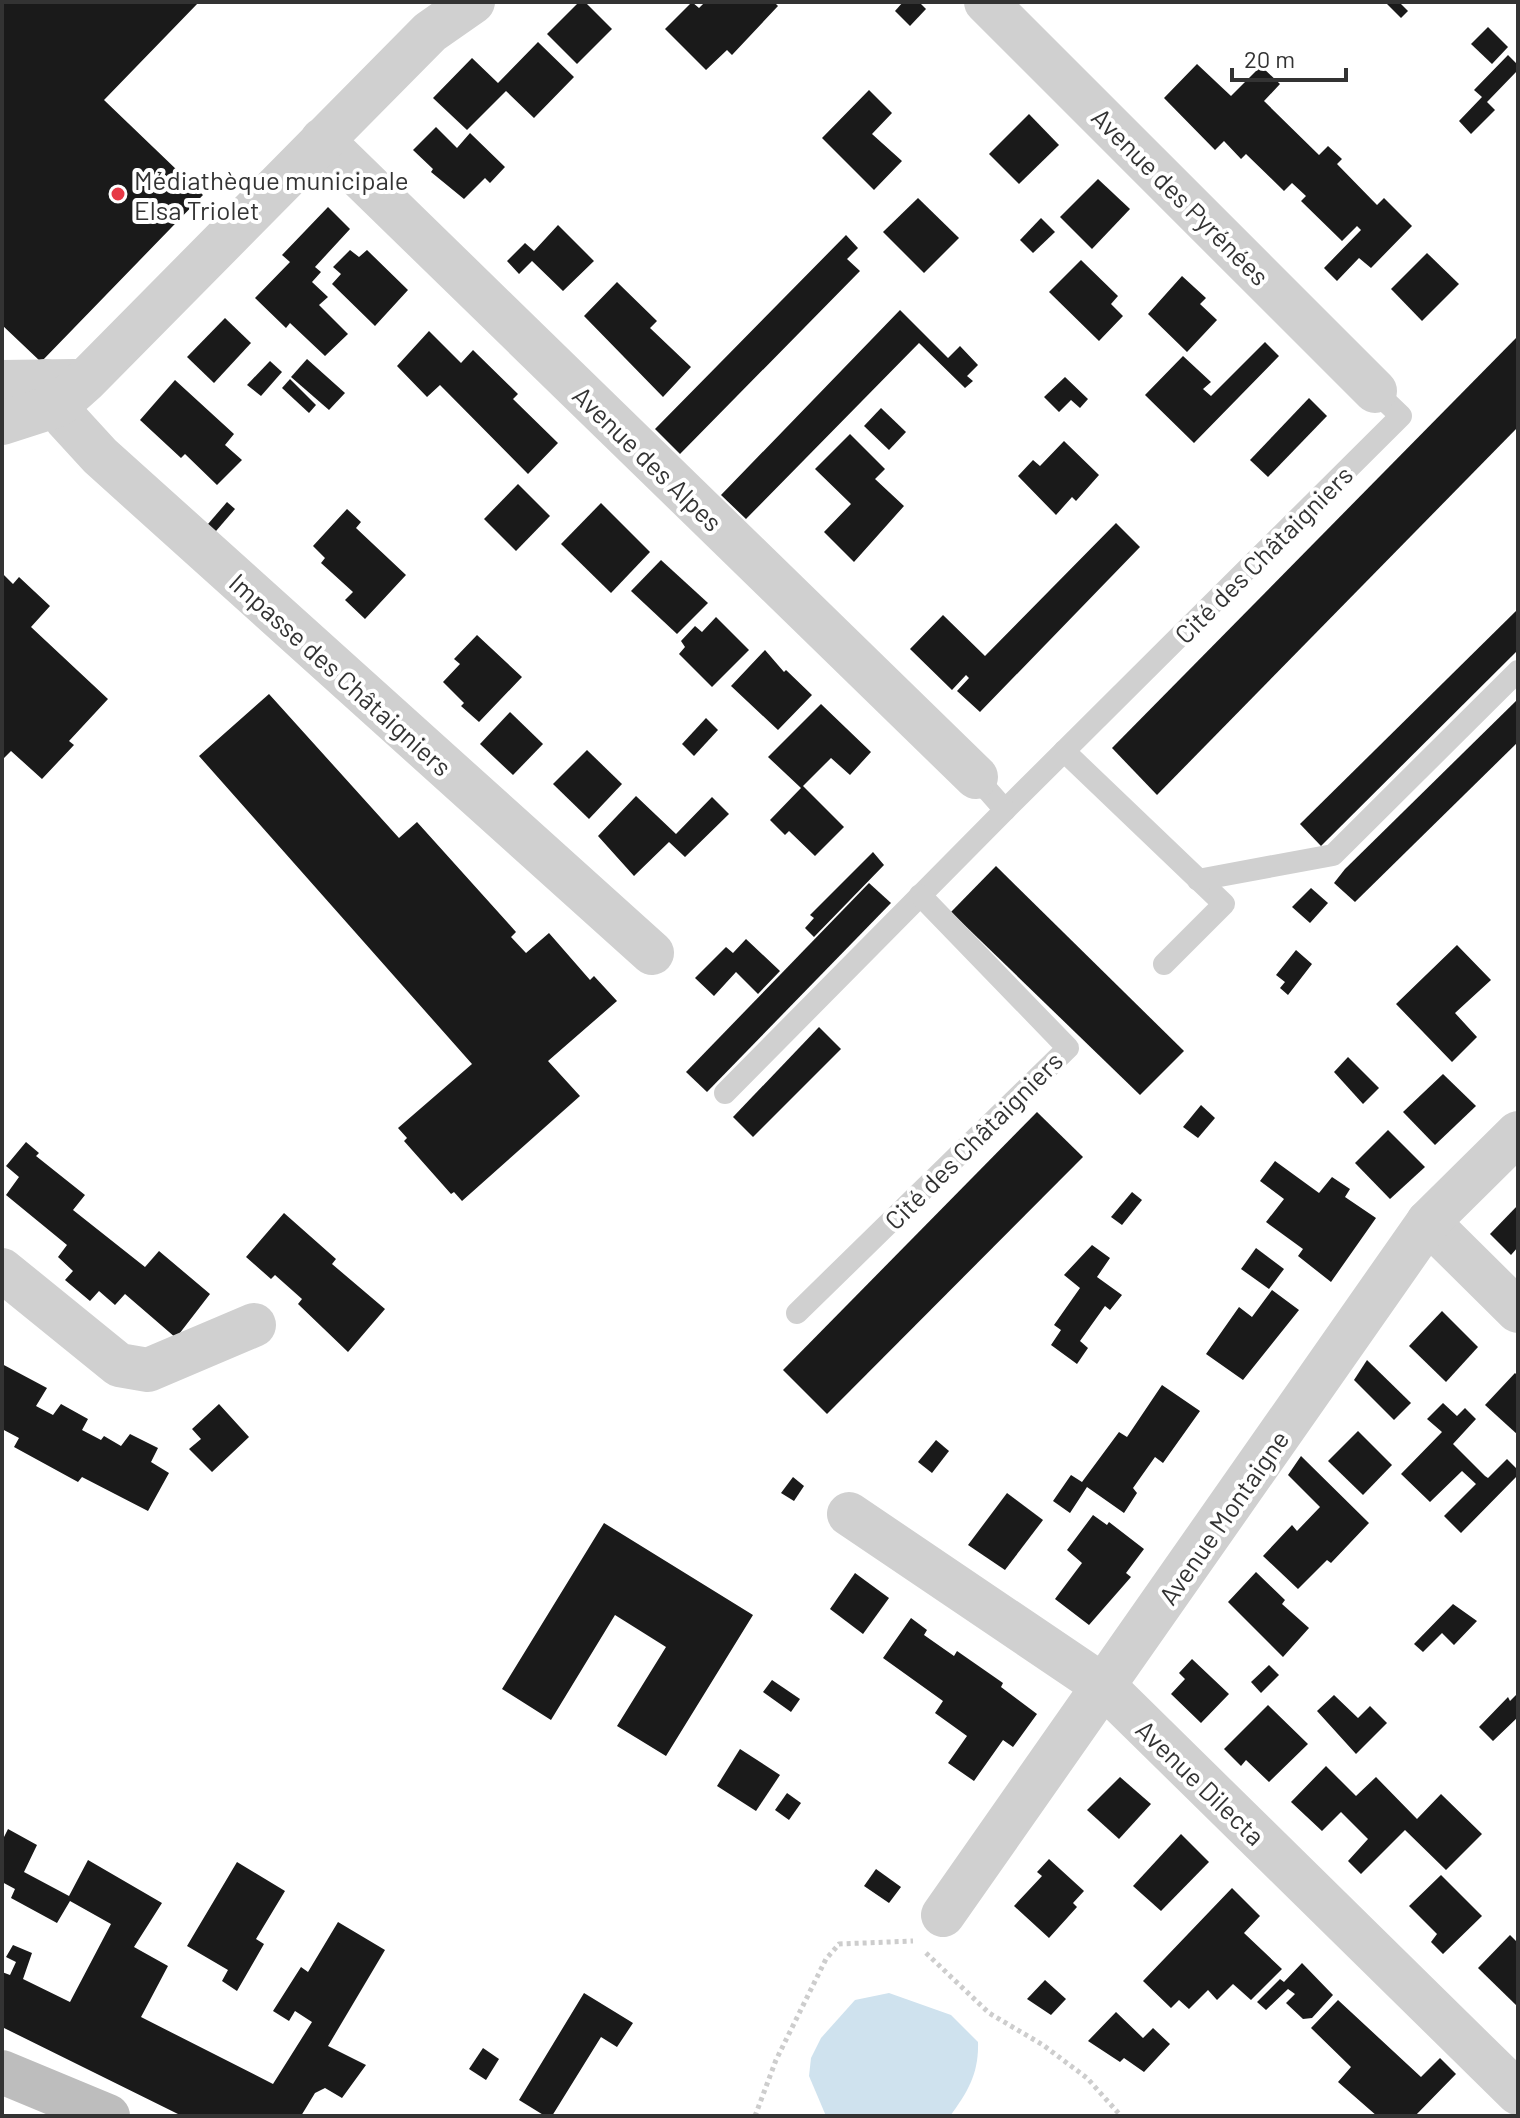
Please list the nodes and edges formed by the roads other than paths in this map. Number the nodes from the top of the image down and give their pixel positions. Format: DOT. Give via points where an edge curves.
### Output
graph roads {
  1 [pos="473,2"];
  2 [pos="986,2"];
  3 [pos="322,140"];
  4 [pos="2,382"];
  5 [pos="63,389"];
  6 [pos="1375,391"];
  7 [pos="2,423"];
  8 [pos="1518,671"];
  9 [pos="1064,751"];
  10 [pos="976,777"];
  11 [pos="1005,810"];
  12 [pos="1198,880"];
  13 [pos="920,895"];
  14 [pos="652,953"];
  15 [pos="1164,964"];
  16 [pos="725,1093"];
  17 [pos="1518,1133"];
  18 [pos="1428,1222"];
  19 [pos="2,1270"];
  20 [pos="1518,1311"];
  21 [pos="797,1313"];
  22 [pos="254,1325"];
  23 [pos="849,1514"];
  24 [pos="1105,1687"];
  25 [pos="929,1928"];
  26 [pos="2,2072"];
  27 [pos="1518,2093"];
  28 [pos="108,2116"];
  1 -- 3 [label="street" via="430,32"];
  2 -- 6 [label="street, Avenue des Pyrénées"];
  3 -- 5 [label="street"];
  3 -- 10 [label="street, Avenue des Alpes"];
  4 -- 5 [label="street"];
  5 -- 7 [label="street"];
  5 -- 14 [label="street, Impasse des Châtaigniers" via="67,420 100,456"];
  6 -- 9 [label="lane, Cité des Châtaigniers" via="1401,416"];
  8 -- 12 [label="lane" via="1333,855"];
  9 -- 11 [label="lane, Cité des Châtaigniers"];
  9 -- 12 [label="lane"];
  10 -- 11 [label="lane"];
  11 -- 13 [label="lane, Cité des Châtaigniers"];
  12 -- 15 [label="lane" via="1224,904"];
  13 -- 16 [label="lane, Cité des Châtaigniers"];
  13 -- 21 [label="lane, Cité des Châtaigniers" via="1068,1048"];
  17 -- 18 [label="street, Avenue Montaigne"];
  18 -- 20 [label="street"];
  18 -- 24 [label="street, Avenue Montaigne"];
  19 -- 22 [label="street" via="119,1365 148,1370"];
  23 -- 24 [label="street, Avenue Dilecta"];
  24 -- 25 [label="street, Avenue Montaigne"];
  24 -- 27 [label="street, Avenue Dilecta"];
  26 -- 28 [label="main road"];
}
